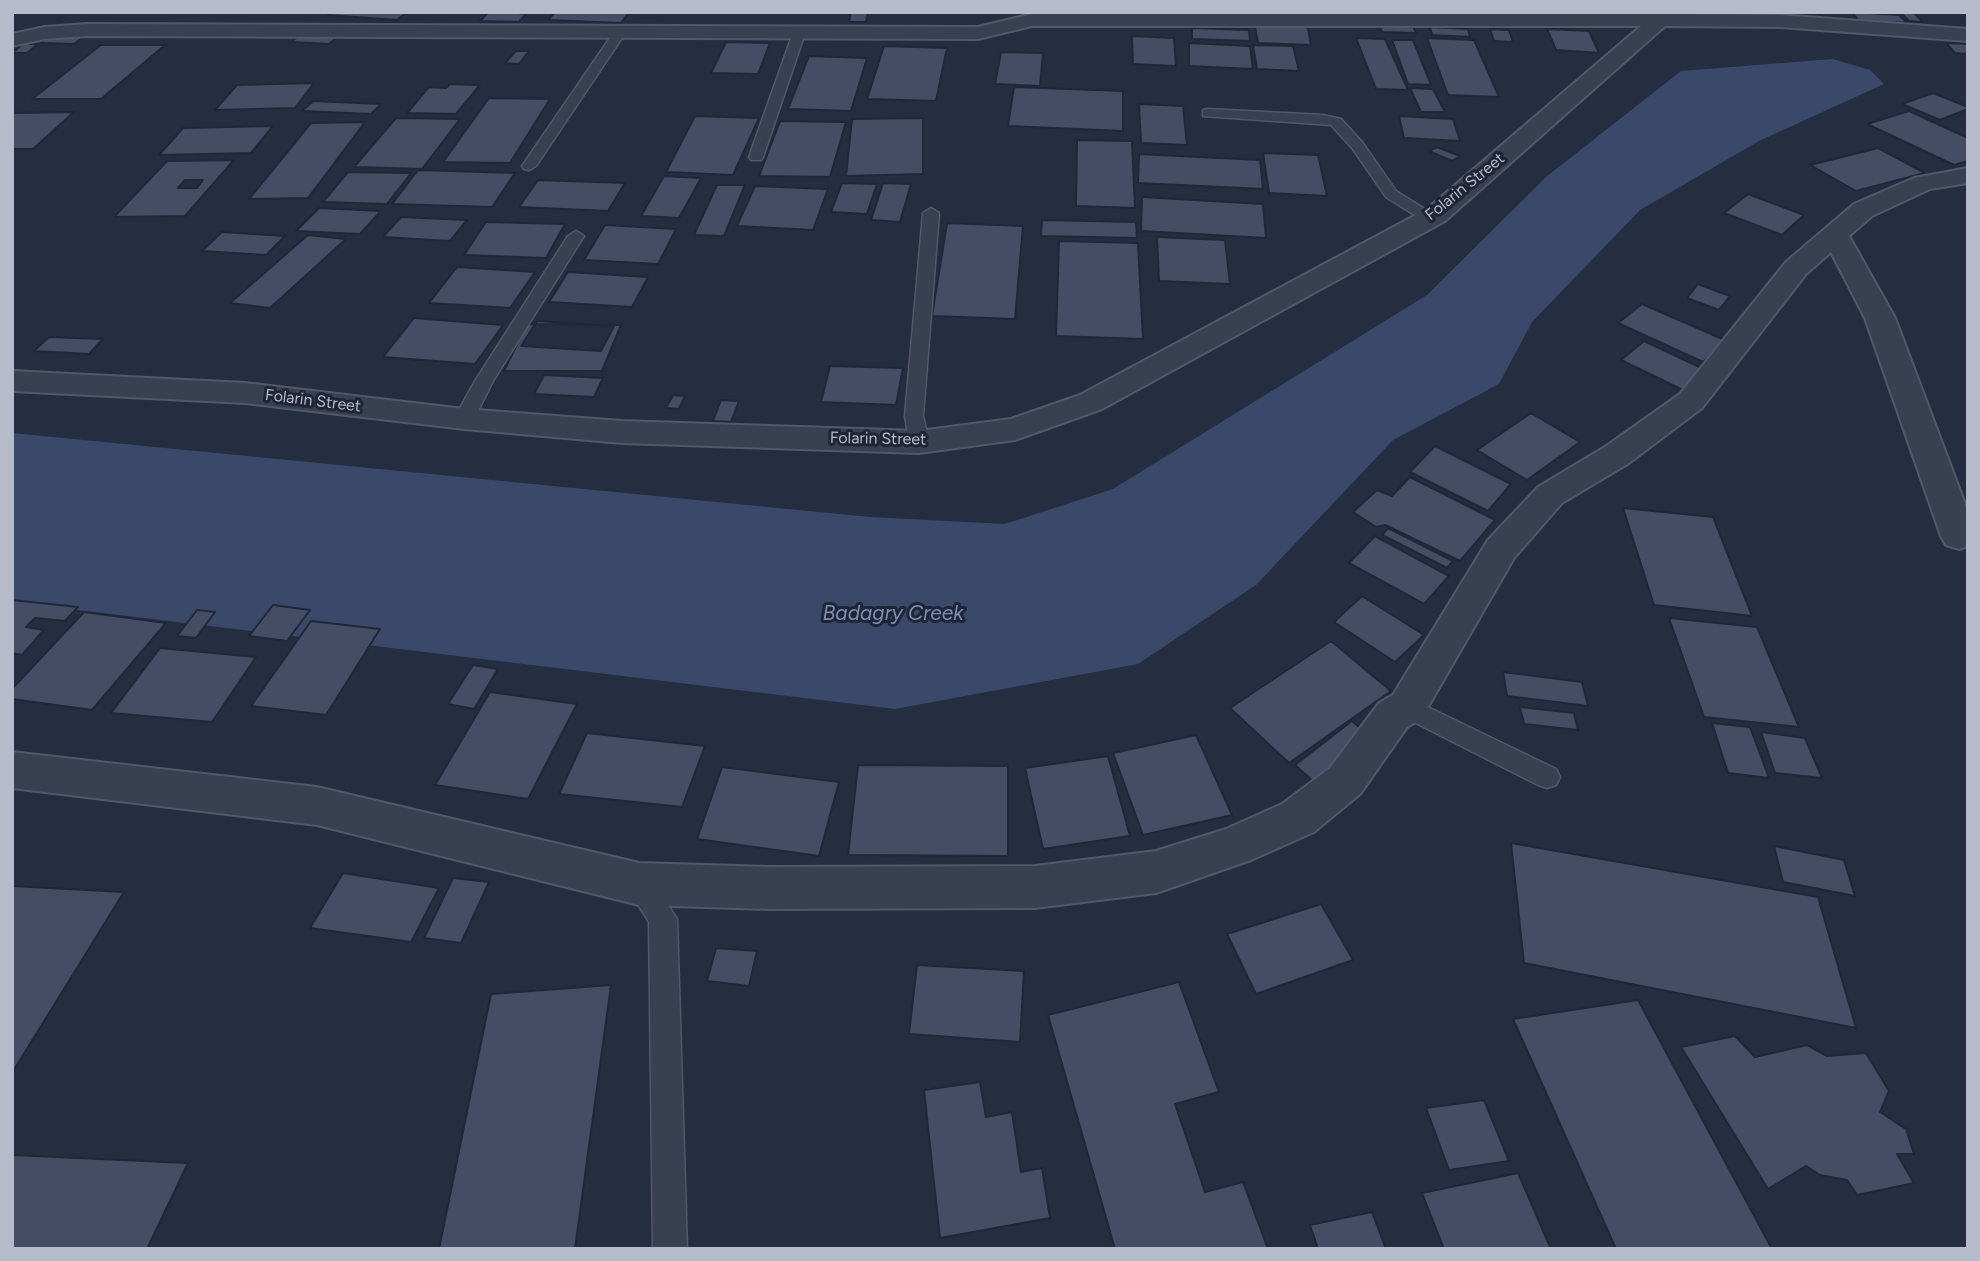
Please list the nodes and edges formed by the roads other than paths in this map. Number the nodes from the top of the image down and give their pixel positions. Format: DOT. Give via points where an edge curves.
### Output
graph roads {
  1 [pos="1417,15"];
  2 [pos="1031,16"];
  3 [pos="1157,16"];
  4 [pos="1661,19"];
  5 [pos="620,32"];
  6 [pos="799,33"];
  7 [pos="1968,35"];
  8 [pos="12,40"];
  9 [pos="1208,113"];
  10 [pos="756,157"];
  11 [pos="529,166"];
  12 [pos="1968,175"];
  13 [pos="931,212"];
  14 [pos="1436,215"];
  15 [pos="1835,234"];
  16 [pos="576,236"];
  17 [pos="12,381"];
  18 [pos="464,419"];
  19 [pos="919,442"];
  20 [pos="1959,536"];
  21 [pos="1407,707"];
  22 [pos="12,770"];
  23 [pos="1547,777"];
  24 [pos="639,884"];
  25 [pos="670,1249"];
  1 -- 3 [label="street"];
  1 -- 4 [label="street"];
  2 -- 3 [label="street"];
  2 -- 6 [label="street" via="978,33"];
  4 -- 7 [label="street" via="1780,21"];
  4 -- 14 [label="street, Folarin Street"];
  5 -- 6 [label="street"];
  5 -- 8 [label="street" via="87,30"];
  5 -- 11 [label="lane"];
  6 -- 10 [label="lane"];
  9 -- 14 [label="lane" via="1336,122 1391,194 1418,211"];
  12 -- 15 [label="street" via="1923,183 1863,211"];
  13 -- 19 [label="lane" via="914,416"];
  14 -- 19 [label="street, Folarin Street" via="1091,402 1015,429"];
  15 -- 20 [label="street" via="1880,318"];
  15 -- 21 [label="street" via="1796,268 1691,401 1618,455 1550,495 1527,520 1501,549"];
  16 -- 18 [label="lane"];
  17 -- 18 [label="street, Folarin Street" via="245,393"];
  18 -- 19 [label="street, Folarin Street" via="622,432"];
  21 -- 23 [label="lane"];
  21 -- 24 [label="street" via="1393,715 1345,780 1298,818 1235,846 1156,872 1035,887"];
  22 -- 24 [label="street" via="317,806"];
  24 -- 25 [label="lane" via="663,919"];
}
